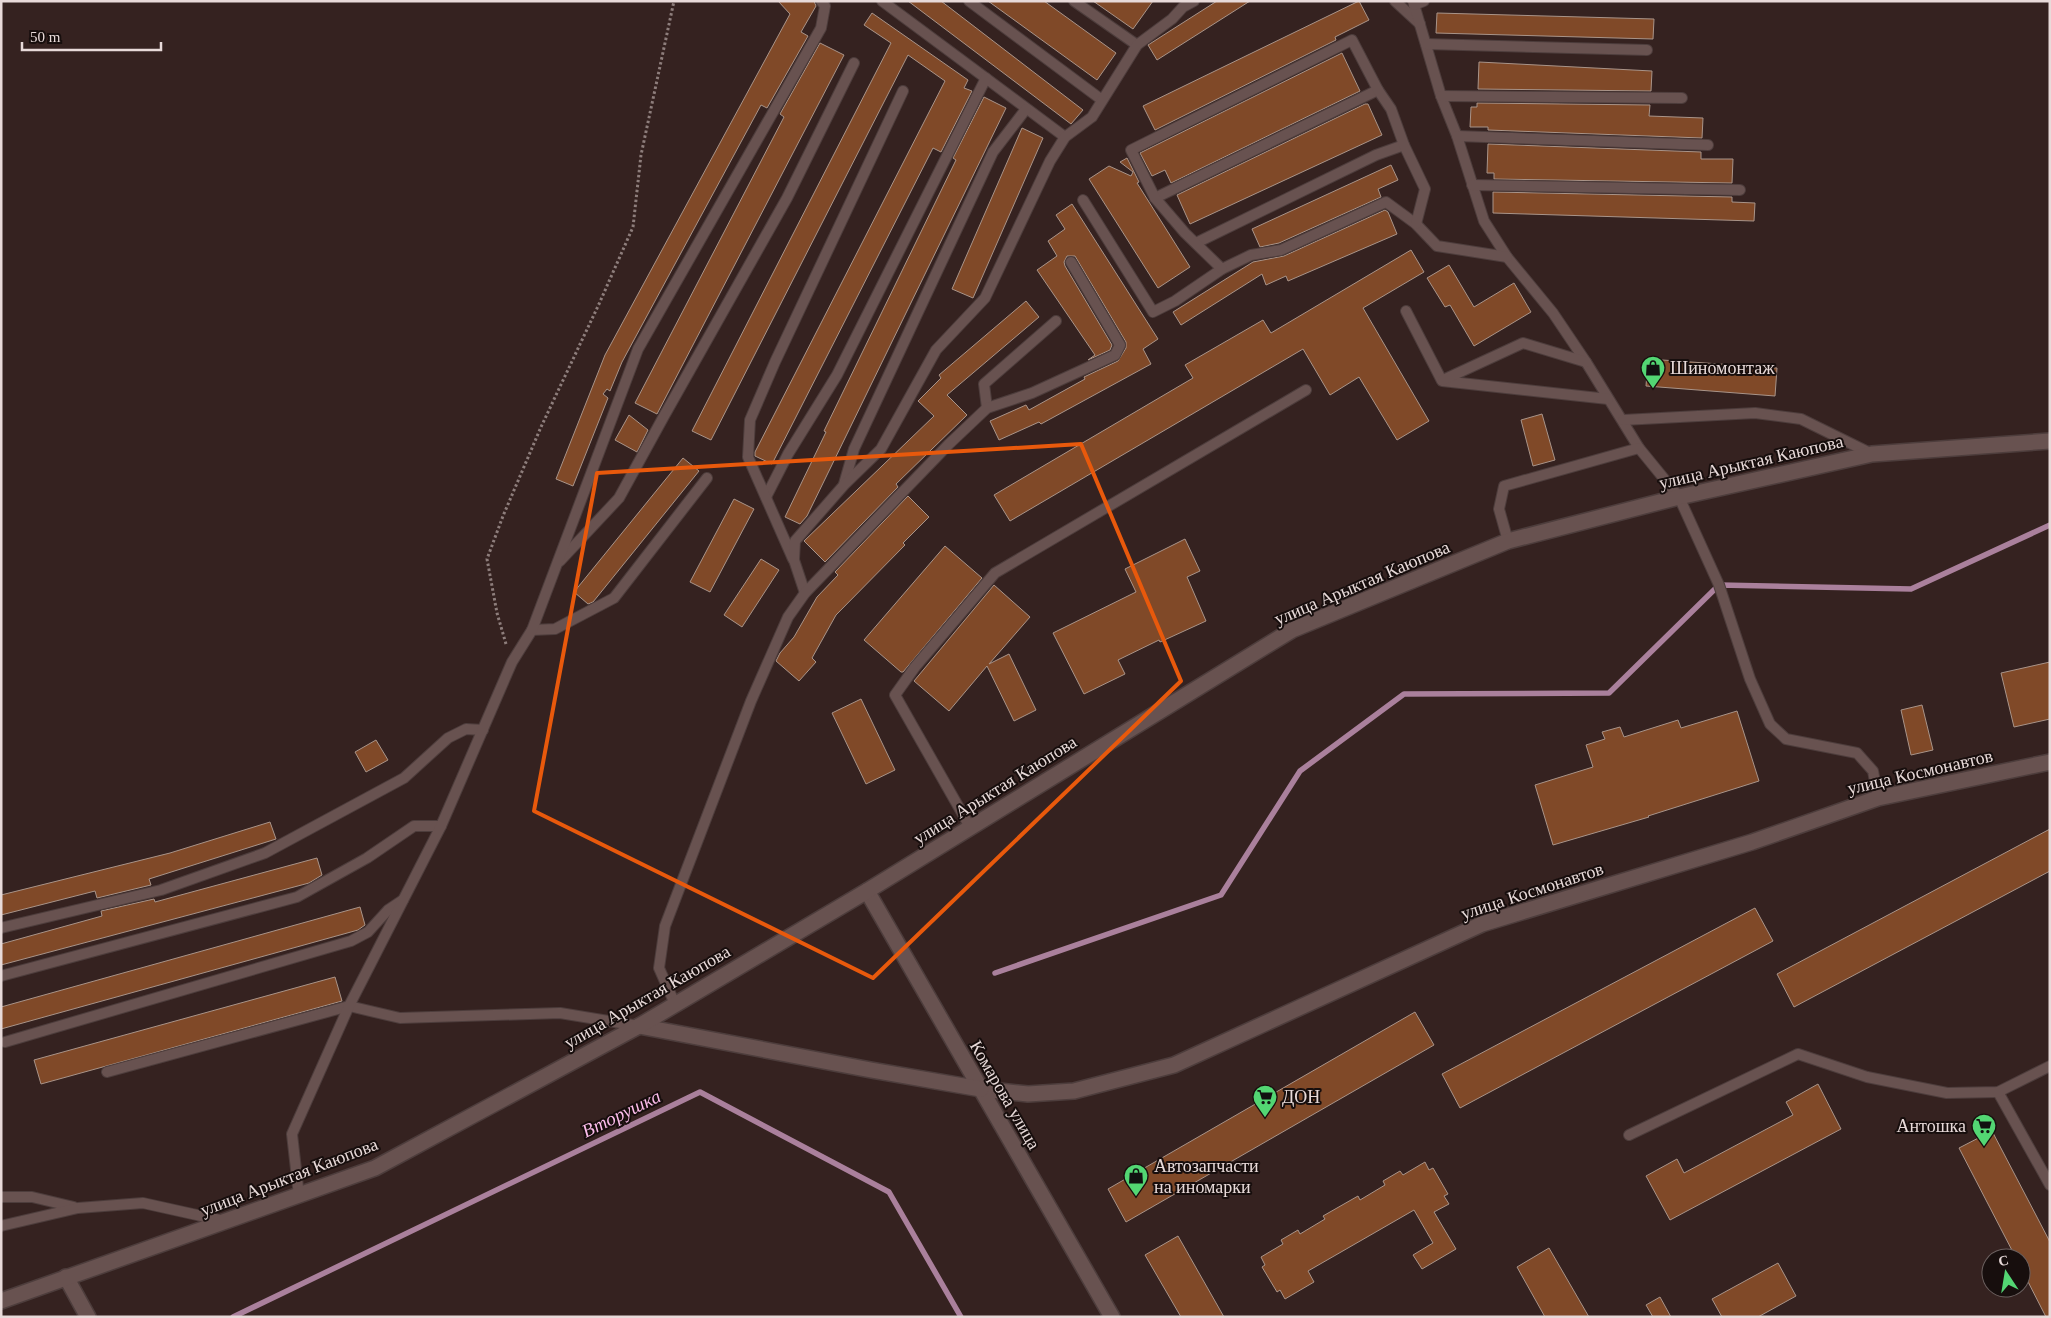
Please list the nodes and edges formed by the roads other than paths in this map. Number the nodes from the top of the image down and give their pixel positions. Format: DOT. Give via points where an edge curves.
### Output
graph roads {
  1 [pos="821,1"];
  2 [pos="882,1"];
  3 [pos="969,1"];
  4 [pos="1074,1"];
  5 [pos="1194,1"];
  6 [pos="1395,1"];
  7 [pos="1417,2"];
  8 [pos="1179,4"];
  9 [pos="1422,26"];
  10 [pos="1426,44"];
  11 [pos="1137,45"];
  12 [pos="1648,50"];
  13 [pos="854,63"];
  14 [pos="986,78"];
  15 [pos="1378,90"];
  16 [pos="903,91"];
  17 [pos="1441,96"];
  18 [pos="1682,98"];
  19 [pos="1102,100"];
  20 [pos="1026,109"];
  21 [pos="1457,136"];
  22 [pos="1065,137"];
  23 [pos="1404,145"];
  24 [pos="1708,145"];
  25 [pos="1472,185"];
  26 [pos="1740,190"];
  27 [pos="1155,198"];
  28 [pos="1083,200"];
  29 [pos="1416,224"];
  30 [pos="1196,243"];
  31 [pos="1507,257"];
  32 [pos="1071,262"];
  33 [pos="1222,268"];
  34 [pos="1406,311"];
  35 [pos="1056,321"];
  36 [pos="1586,362"];
  37 [pos="1442,381"];
  38 [pos="1306,390"];
  39 [pos="1608,399"];
  40 [pos="987,408"];
  41 [pos="1623,420"];
  42 [pos="2050,441"];
  43 [pos="1639,448"];
  44 [pos="1872,454"];
  45 [pos="707,478"];
  46 [pos="844,485"];
  47 [pos="766,497"];
  48 [pos="1679,497"];
  49 [pos="1508,541"];
  50 [pos="794,560"];
  51 [pos="556,566"];
  52 [pos="805,593"];
  53 [pos="532,630"];
  54 [pos="483,730"];
  55 [pos="2050,762"];
  56 [pos="1878,798"];
  57 [pos="441,826"];
  58 [pos="970,827"];
  59 [pos="867,891"];
  60 [pos="404,899"];
  61 [pos="1,928"];
  62 [pos="1,976"];
  63 [pos="675,1004"];
  64 [pos="348,1006"];
  65 [pos="639,1026"];
  66 [pos="5,1042"];
  67 [pos="2050,1066"];
  68 [pos="107,1072"];
  69 [pos="981,1089"];
  70 [pos="1998,1092"];
  71 [pos="1629,1135"];
  72 [pos="2050,1185"];
  73 [pos="299,1196"];
  74 [pos="1,1197"];
  75 [pos="78,1208"];
  76 [pos="226,1222"];
  77 [pos="1,1226"];
  78 [pos="66,1277"];
  79 [pos="1,1301"];
  80 [pos="88,1317"];
  81 [pos="1112,1317"];
  1 -- 51 [label="lane" via="824,6 821,28 638,349"];
  2 -- 14 [label="lane"];
  3 -- 19 [label="lane"];
  4 -- 11 [label="lane"];
  5 -- 8 [label="lane"];
  6 -- 9 [label="lane"];
  7 -- 9 [label="lane"];
  8 -- 11 [label="lane" via="1172,19"];
  9 -- 10 [label="lane"];
  10 -- 12 [label="lane"];
  10 -- 17 [label="lane"];
  11 -- 19 [label="lane"];
  13 -- 51 [label="lane" via="787,198 619,498"];
  14 -- 20 [label="lane"];
  14 -- 47 [label="lane" via="837,375 788,454"];
  15 -- 23 [label="lane" via="1391,109"];
  15 -- 27 [label="lane"];
  15 -- 27 [label="lane" via="1352,40 1131,150"];
  16 -- 47 [label="lane" via="750,420 748,457"];
  17 -- 18 [label="lane"];
  17 -- 21 [label="lane"];
  19 -- 22 [label="lane" via="1092,117"];
  20 -- 22 [label="lane"];
  20 -- 46 [label="lane" via="993,152 854,449"];
  21 -- 24 [label="lane"];
  21 -- 25 [label="lane"];
  22 -- 46 [label="lane" via="1050,161 985,298 936,350 882,449"];
  23 -- 29 [label="lane" via="1425,189"];
  23 -- 30 [label="lane" via="1376,155"];
  25 -- 26 [label="lane"];
  25 -- 31 [label="lane" via="1484,221"];
  27 -- 30 [label="lane"];
  28 -- 33 [label="lane" via="1153,312 1174,302"];
  29 -- 31 [label="lane" via="1437,246"];
  29 -- 33 [label="lane" via="1386,202 1280,250 1251,255"];
  30 -- 33 [label="lane"];
  31 -- 36 [label="lane" via="1553,313"];
  32 -- 40 [label="lane" via="1120,345 1115,355 1032,393"];
  34 -- 37 [label="lane"];
  35 -- 40 [label="lane" via="984,384"];
  36 -- 37 [label="lane" via="1523,343"];
  36 -- 39 [label="lane"];
  37 -- 39 [label="lane"];
  38 -- 58 [label="lane" via="995,573 915,667 895,695"];
  39 -- 41 [label="lane"];
  40 -- 52 [label="lane"];
  41 -- 43 [label="lane"];
  41 -- 44 [label="lane" via="1756,413 1774,415 1801,419"];
  42 -- 44 [label="street, улица Арыктая Каюпова"];
  43 -- 48 [label="lane"];
  43 -- 49 [label="lane" via="1504,486 1499,509"];
  44 -- 48 [label="street, улица Арыктая Каюпова"];
  45 -- 53 [label="lane" via="614,598 554,629"];
  46 -- 50 [label="lane" via="795,541"];
  47 -- 50 [label="lane"];
  48 -- 49 [label="street, улица Арыктая Каюпова"];
  48 -- 56 [label="lane" via="1719,585 1750,679 1770,724 1786,739 1857,753 1873,771"];
  49 -- 58 [label="street, улица Арыктая Каюпова" via="1292,630"];
  50 -- 52 [label="lane"];
  51 -- 53 [label="lane"];
  52 -- 63 [label="lane" via="788,616 751,701 665,926 659,968"];
  53 -- 54 [label="lane" via="512,662"];
  54 -- 57 [label="lane"];
  54 -- 61 [label="lane" via="466,729 448,738 404,778 265,853 161,890"];
  55 -- 56 [label="street, улица Космонавтов"];
  56 -- 69 [label="street, улица Космонавтов" via="1752,842 1482,924 1174,1065 1074,1091 1028,1094"];
  57 -- 60 [label="lane"];
  57 -- 62 [label="lane" via="414,826 367,858 296,897"];
  58 -- 59 [label="street, улица Арыктая Каюпова"];
  59 -- 63 [label="street, улица Арыктая Каюпова"];
  59 -- 69 [label="street, Комарова улица"];
  60 -- 64 [label="lane"];
  60 -- 66 [label="lane" via="388,910 368,932 350,941"];
  63 -- 65 [label="street, улица Арыктая Каюпова"];
  64 -- 65 [label="lane" via="400,1018 560,1013"];
  64 -- 68 [label="lane"];
  64 -- 73 [label="lane" via="292,1134"];
  65 -- 69 [label="street, улица Космонавтов"];
  65 -- 73 [label="street, улица Арыктая Каюпова" via="375,1168"];
  67 -- 70 [label="lane"];
  69 -- 81 [label="street, Комарова улица"];
  70 -- 71 [label="lane" via="1947,1093 1867,1077 1798,1054"];
  70 -- 72 [label="lane"];
  73 -- 76 [label="street, улица Арыктая Каюпова"];
  74 -- 75 [label="lane" via="32,1197"];
  75 -- 76 [label="lane" via="143,1203"];
  75 -- 77 [label="lane"];
  76 -- 78 [label="street, улица Арыктая Каюпова"];
  78 -- 79 [label="street, улица Арыктая Каюпова"];
  78 -- 80 [label="street"];
}
